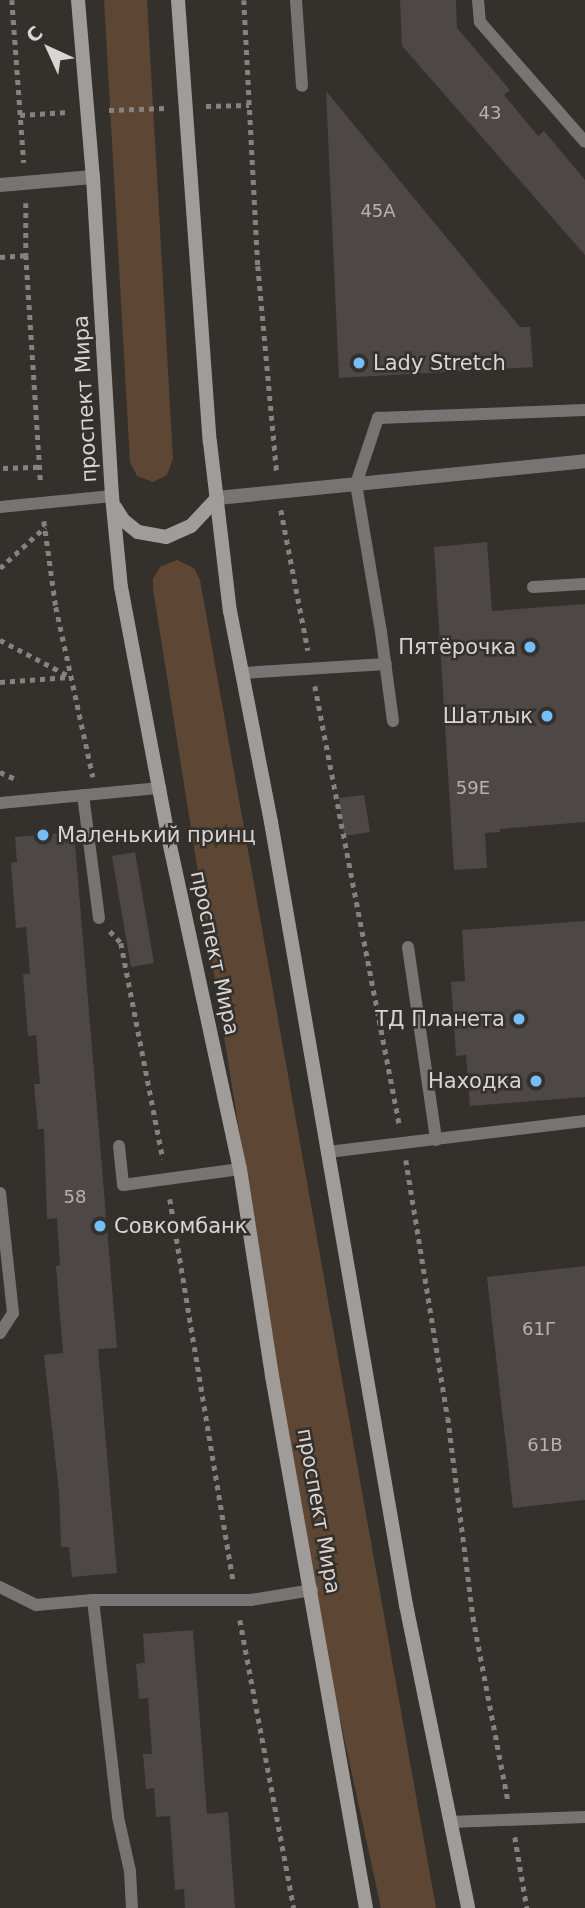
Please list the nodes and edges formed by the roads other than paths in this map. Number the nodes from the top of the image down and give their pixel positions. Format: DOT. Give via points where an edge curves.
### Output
graph roads {
  1 [pos="78,0"];
  2 [pos="178,0"];
  3 [pos="296,0"];
  4 [pos="478,0"];
  5 [pos="302,86"];
  6 [pos="585,142"];
  7 [pos="93,177"];
  8 [pos="0,185"];
  9 [pos="585,410"];
  10 [pos="585,461"];
  11 [pos="356,484"];
  12 [pos="112,496"];
  13 [pos="217,498"];
  14 [pos="0,507"];
  15 [pos="585,584"];
  16 [pos="533,587"];
  17 [pos="386,664"];
  18 [pos="243,673"];
  19 [pos="393,721"];
  20 [pos="160,788"];
  21 [pos="90,794"];
  22 [pos="0,803"];
  23 [pos="99,918"];
  24 [pos="408,947"];
  25 [pos="585,1121"];
  26 [pos="436,1140"];
  27 [pos="119,1146"];
  28 [pos="328,1152"];
  29 [pos="240,1169"];
  30 [pos="0,1193"];
  31 [pos="0,1333"];
  32 [pos="0,1587"];
  33 [pos="312,1590"];
  34 [pos="93,1600"];
  35 [pos="585,1817"];
  36 [pos="450,1822"];
  37 [pos="132,1908"];
  38 [pos="366,1908"];
  39 [pos="468,1908"];
  1 -- 7 [label="main road, проспект Мира"];
  2 -- 13 [label="main road"];
  3 -- 5 [label="lane"];
  4 -- 6 [label="lane" via="480,22"];
  7 -- 8 [label="street"];
  7 -- 12 [label="main road, проспект Мира"];
  9 -- 11 [label="lane" via="378,418"];
  10 -- 11 [label="street"];
  11 -- 13 [label="street"];
  11 -- 17 [label="lane"];
  12 -- 13 [label="main road" via="130,527 156,537 191,527"];
  12 -- 14 [label="lane"];
  12 -- 20 [label="main road, проспект Мира" via="121,587"];
  13 -- 18 [label="main road" via="230,611"];
  15 -- 16 [label="lane"];
  17 -- 18 [label="lane"];
  17 -- 19 [label="lane"];
  18 -- 28 [label="main road"];
  20 -- 21 [label="lane"];
  20 -- 29 [label="main road, проспект Мира"];
  21 -- 22 [label="lane"];
  21 -- 23 [label="lane"];
  24 -- 26 [label="lane"];
  25 -- 26 [label="lane"];
  26 -- 28 [label="lane"];
  27 -- 29 [label="lane" via="123,1185"];
  28 -- 36 [label="main road" via="406,1605"];
  29 -- 33 [label="main road, проспект Мира"];
  30 -- 31 [label="lane" via="13,1314"];
  32 -- 34 [label="lane" via="36,1605"];
  33 -- 34 [label="lane" via="237,1600"];
  33 -- 38 [label="main road, проспект Мира"];
  34 -- 37 [label="lane"];
  35 -- 36 [label="lane"];
  36 -- 39 [label="main road"];
}
